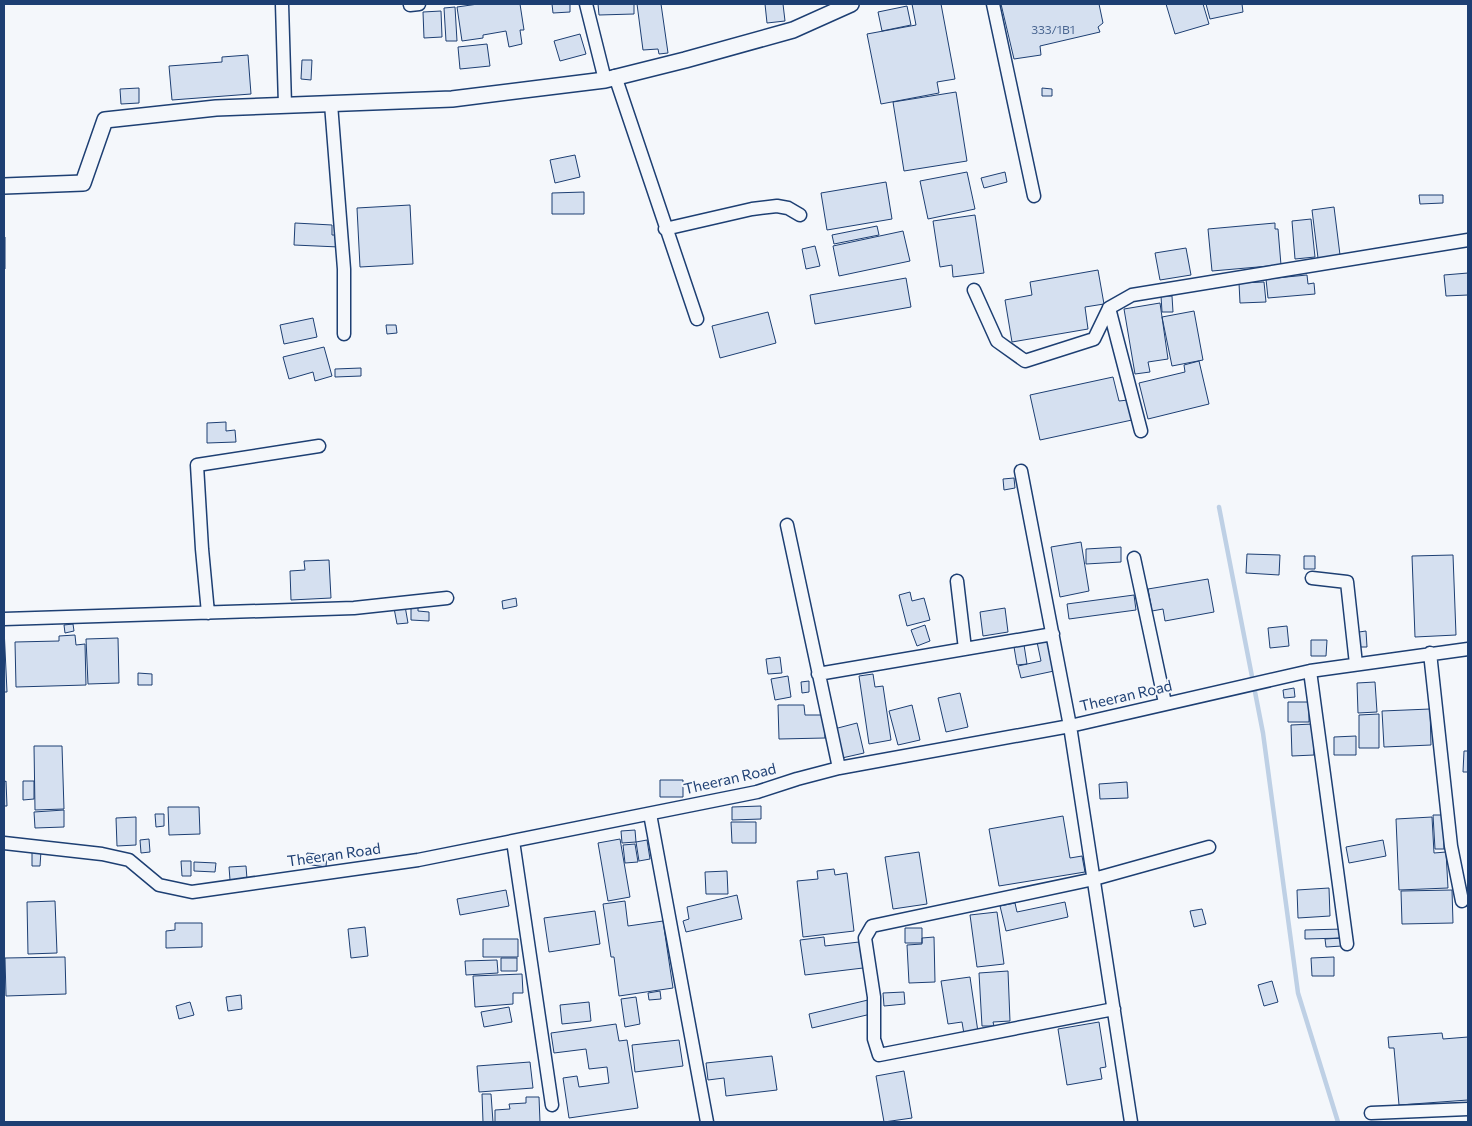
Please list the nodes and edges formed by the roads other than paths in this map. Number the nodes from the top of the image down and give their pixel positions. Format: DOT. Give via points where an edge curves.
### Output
graph roads {
  1 [pos="282,4"];
  2 [pos="586,4"];
  3 [pos="851,4"];
  4 [pos="993,4"];
  5 [pos="610,78"];
  6 [pos="331,104"];
  7 [pos="285,105"];
  8 [pos="4,186"];
  9 [pos="1034,196"];
  10 [pos="800,215"];
  11 [pos="665,229"];
  12 [pos="1468,240"];
  13 [pos="974,290"];
  14 [pos="1109,308"];
  15 [pos="697,319"];
  16 [pos="344,334"];
  17 [pos="1141,431"];
  18 [pos="319,446"];
  19 [pos="1021,471"];
  20 [pos="787,525"];
  21 [pos="1134,558"];
  22 [pos="1312,578"];
  23 [pos="957,580"];
  24 [pos="447,598"];
  25 [pos="208,613"];
  26 [pos="4,619"];
  27 [pos="1053,634"];
  28 [pos="965,649"];
  29 [pos="1468,649"];
  30 [pos="1430,653"];
  31 [pos="1356,664"];
  32 [pos="1310,671"];
  33 [pos="818,674"];
  34 [pos="1165,703"];
  35 [pos="1070,726"];
  36 [pos="839,768"];
  37 [pos="650,814"];
  38 [pos="514,841"];
  39 [pos="4,843"];
  40 [pos="1208,847"];
  41 [pos="1094,879"];
  42 [pos="1462,901"];
  43 [pos="1347,944"];
  44 [pos="1114,1009"];
  45 [pos="552,1105"];
  46 [pos="1468,1109"];
  47 [pos="1371,1113"];
  48 [pos="707,1122"];
  49 [pos="1132,1122"];
  1 -- 7 [label="street"];
  2 -- 5 [label="street"];
  3 -- 5 [label="street" via="793,30"];
  4 -- 9 [label="street"];
  5 -- 6 [label="street" via="452,99"];
  5 -- 11 [label="street"];
  6 -- 7 [label="street"];
  6 -- 16 [label="street" via="344,269"];
  7 -- 8 [label="street" via="216,108 105,120 83,183"];
  10 -- 11 [label="street" via="777,206"];
  11 -- 15 [label="street"];
  12 -- 14 [label="street" via="1132,295"];
  13 -- 14 [label="street" via="997,341 1025,361 1094,339"];
  14 -- 17 [label="street"];
  18 -- 25 [label="street" via="198,465"];
  19 -- 27 [label="street"];
  20 -- 33 [label="street"];
  21 -- 34 [label="street"];
  22 -- 31 [label="street" via="1346,582"];
  23 -- 28 [label="street"];
  24 -- 25 [label="street" via="354,608"];
  25 -- 26 [label="street"];
  27 -- 28 [label="street"];
  27 -- 35 [label="street"];
  28 -- 33 [label="street"];
  29 -- 30 [label="street, Theeran Road"];
  30 -- 31 [label="street, Theeran Road"];
  30 -- 42 [label="street" via="1451,846"];
  31 -- 32 [label="street, Theeran Road"];
  32 -- 34 [label="street, Theeran Road"];
  32 -- 43 [label="street"];
  33 -- 36 [label="street"];
  34 -- 35 [label="street, Theeran Road"];
  35 -- 36 [label="street, Theeran Road"];
  35 -- 41 [label="street"];
  36 -- 37 [label="street, Theeran Road" via="757,792"];
  37 -- 38 [label="street, Theeran Road"];
  37 -- 48 [label="street"];
  38 -- 39 [label="street, Theeran Road" via="418,860 192,892 160,885 129,860"];
  38 -- 45 [label="street"];
  40 -- 41 [label="street"];
  41 -- 44 [label="street"];
  41 -- 44 [label="street" via="872,926 865,938 874,997 874,1039 879,1055"];
  44 -- 49 [label="street"];
  46 -- 47 [label="street"];
}
